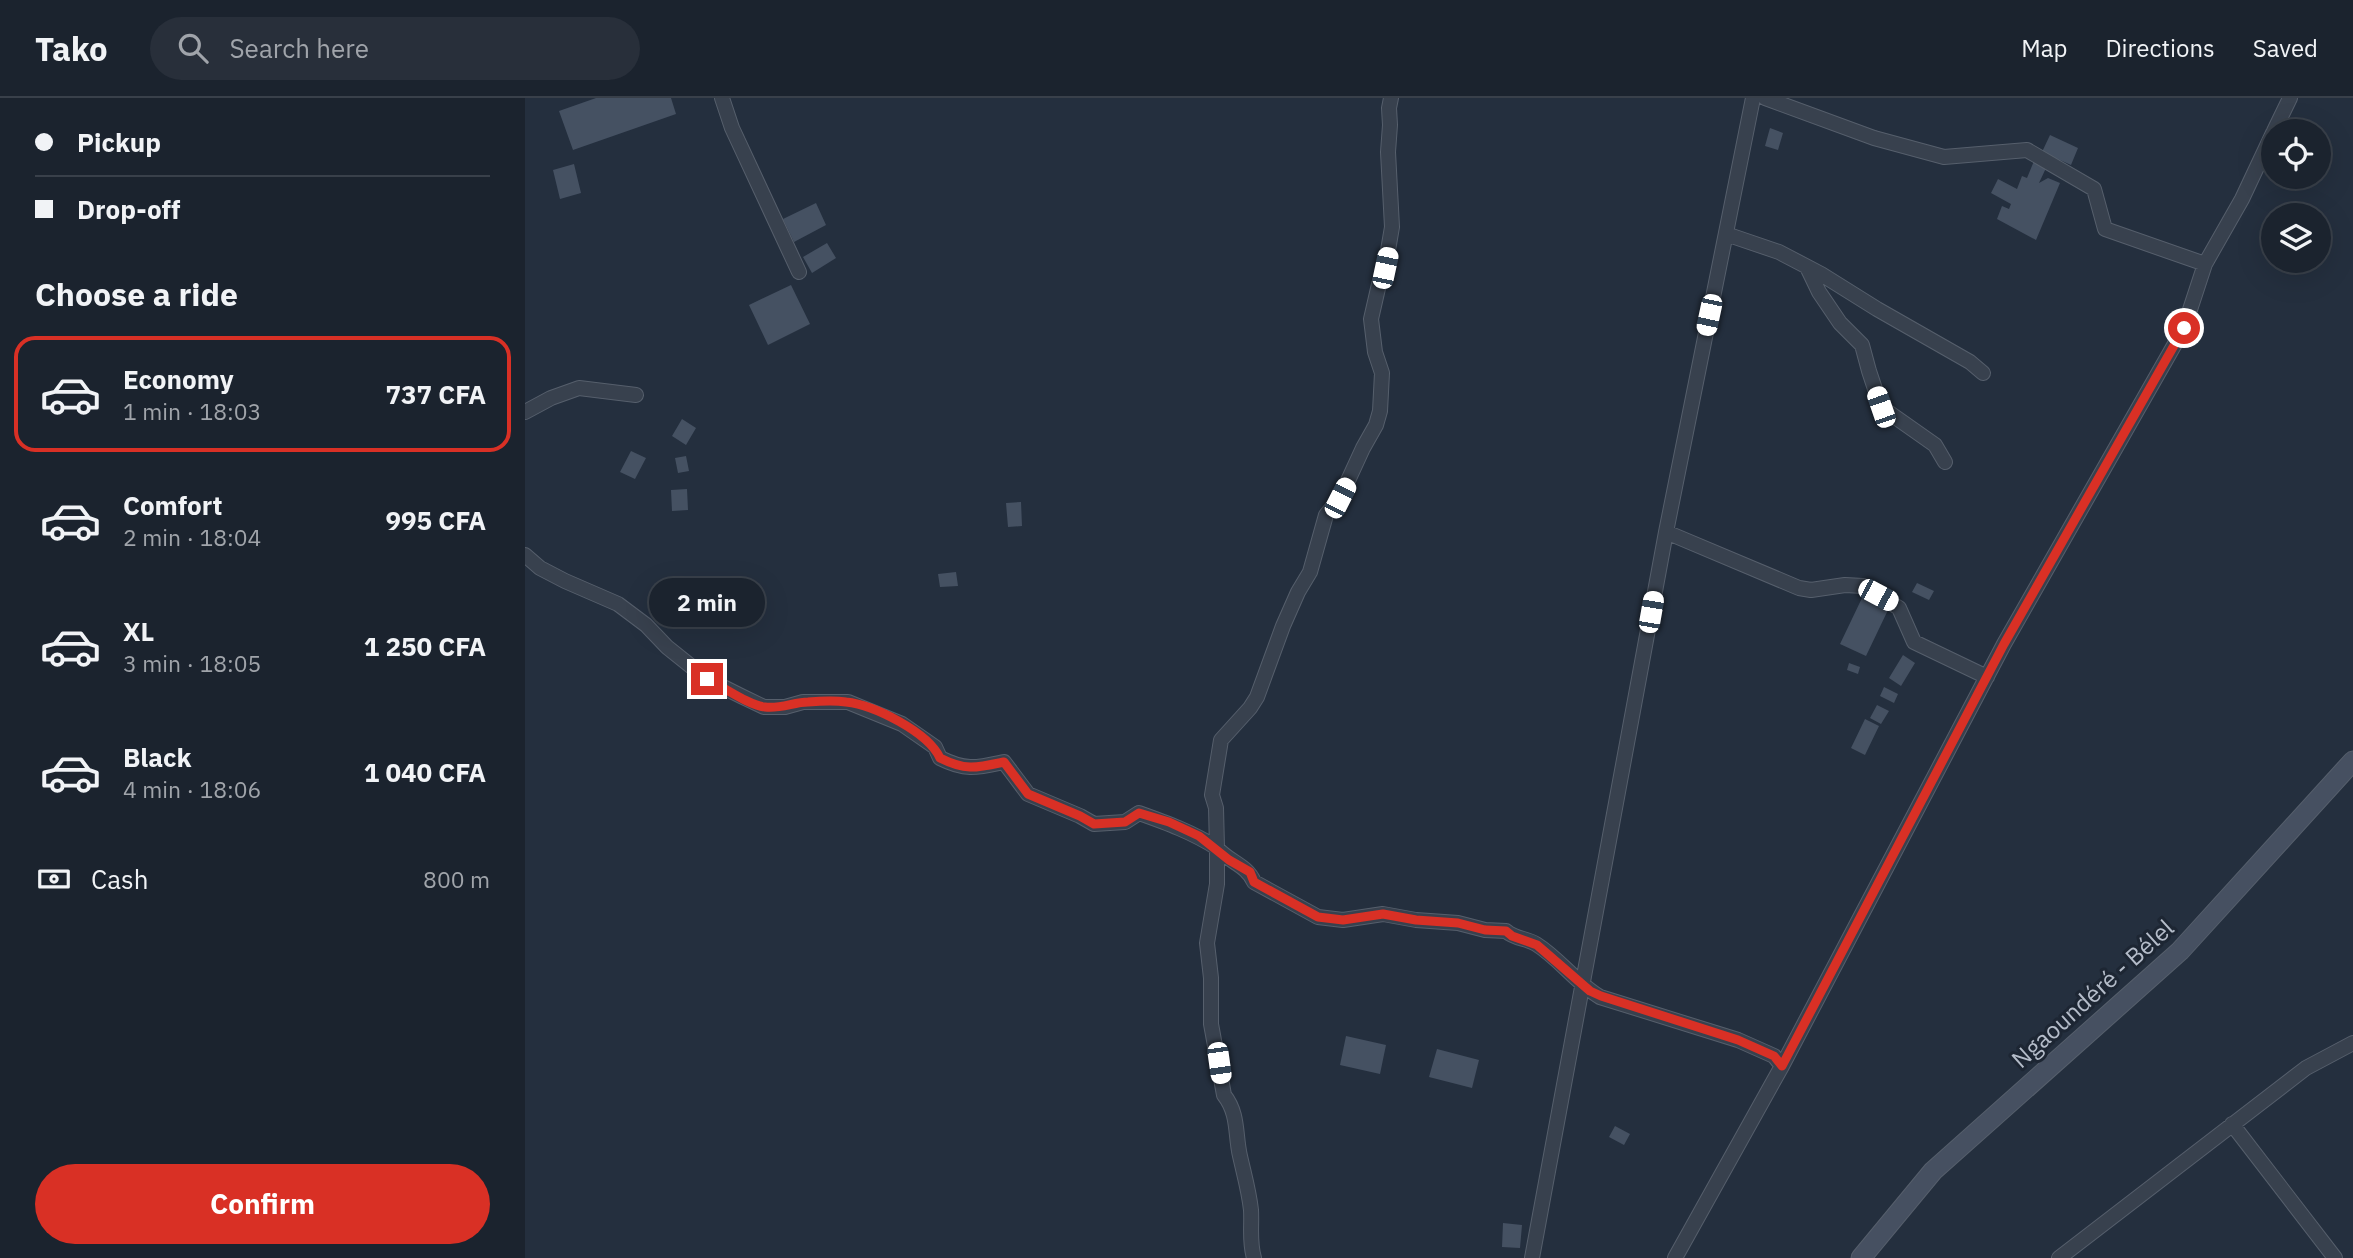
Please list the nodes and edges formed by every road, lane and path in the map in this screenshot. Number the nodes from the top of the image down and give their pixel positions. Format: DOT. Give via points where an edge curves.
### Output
graph roads {
  1 [pos="722,98"];
  2 [pos="1391,98"];
  3 [pos="1753,98"];
  4 [pos="1765,98"];
  5 [pos="2290,98"];
  6 [pos="2280,119"];
  7 [pos="2261,159"];
  8 [pos="1725,234"];
  9 [pos="2205,264"];
  10 [pos="1807,267"];
  11 [pos="799,272"];
  12 [pos="1983,373"];
  13 [pos="636,395"];
  14 [pos="525,412"];
  15 [pos="1945,462"];
  16 [pos="1665,532"];
  17 [pos="525,555"];
  18 [pos="1987,677"];
  19 [pos="2353,761"];
  20 [pos="1217,849"];
  21 [pos="1583,985"];
  22 [pos="2353,1043"];
  23 [pos="1782,1066"];
  24 [pos="2232,1124"];
  25 [pos="1254,1258"];
  26 [pos="1532,1258"];
  27 [pos="1675,1258"];
  28 [pos="1861,1258"];
  29 [pos="2059,1258"];
  30 [pos="2335,1258"];
  1 -- 11 [label="street"];
  2 -- 20 [label="street" via="1392,227 1371,319 1382,373 1380,411 1340,498 1326,515 1310,572 1283,626 1257,697 1221,740 1212,795"];
  3 -- 8 [label="street"];
  4 -- 9 [label="street" via="1874,138 1944,157 2027,149 2094,189 2105,229"];
  5 -- 6 [label="street"];
  7 -- 9 [label="street"];
  8 -- 10 [label="street" via="1779,251"];
  8 -- 16 [label="street"];
  9 -- 18 [label="street" via="2184,328"];
  10 -- 12 [label="street"];
  10 -- 15 [label="street" via="1840,323 1862,345 1881,407 1935,445"];
  13 -- 14 [label="street" via="579,388"];
  16 -- 18 [label="street" via="1799,588 1863,586 1899,608 1914,642"];
  16 -- 21 [label="street"];
  17 -- 20 [label="street" via="557,577 618,604 707,679 764,707 848,702 902,724 935,747 940,758 960,768 1004,762 1028,794 1094,824 1125,822 1139,813 1169,822"];
  18 -- 23 [label="street"];
  19 -- 28 [label="main road, Ngaoundéré - Bélel" via="2180,951 1933,1171"];
  20 -- 21 [label="street" via="1250,872 1254,882 1318,917 1343,920 1383,914 1506,931 1537,945"];
  20 -- 25 [label="street" via="1217,884 1207,943 1211,1024 1224,1094 1239,1138"];
  21 -- 23 [label="street" via="1613,1001 1738,1040 1774,1056"];
  21 -- 26 [label="street"];
  22 -- 24 [label="street" via="2305,1068"];
  23 -- 27 [label="street"];
  24 -- 29 [label="street"];
  24 -- 30 [label="street"];
}
